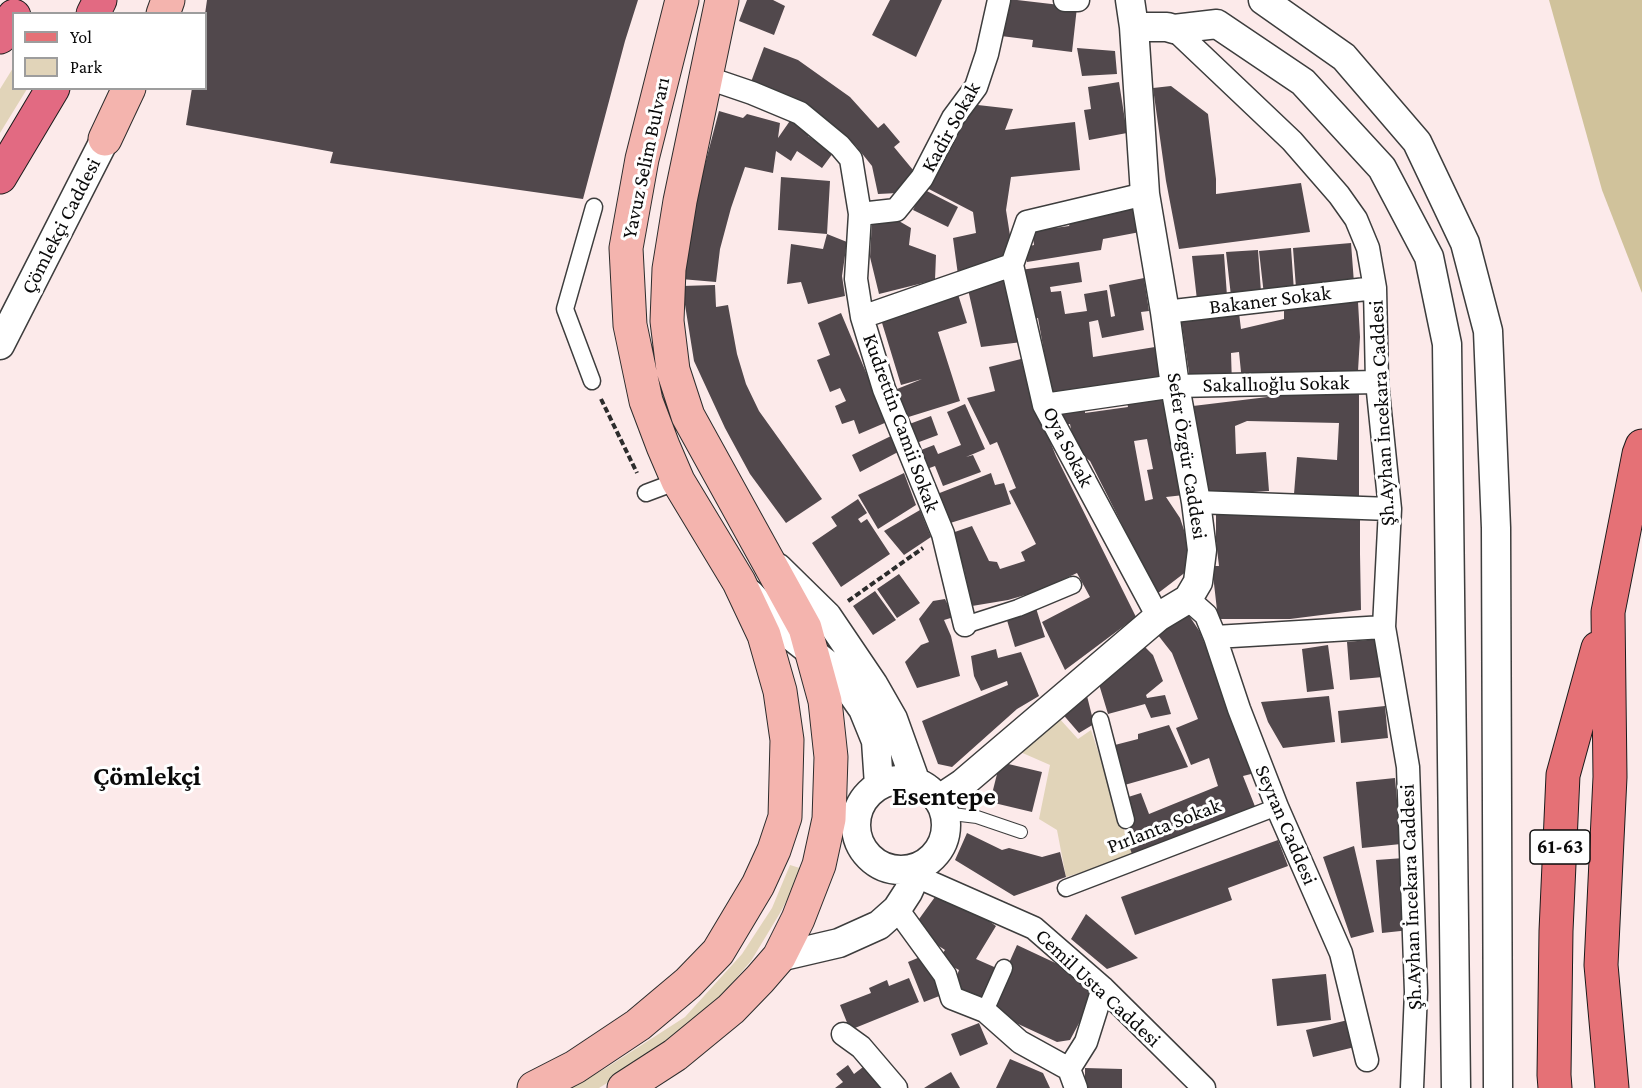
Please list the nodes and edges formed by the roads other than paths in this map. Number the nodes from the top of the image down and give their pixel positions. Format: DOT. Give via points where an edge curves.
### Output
graph roads {
  1 [pos="682,0"];
  2 [pos="722,0"];
  3 [pos="999,0"];
  4 [pos="1065,0"];
  5 [pos="1078,0"];
  6 [pos="1263,0"];
  7 [pos="1132,13"];
  8 [pos="12,18"];
  9 [pos="1173,29"];
  10 [pos="0,37"];
  11 [pos="705,77"];
  12 [pos="52,90"];
  13 [pos="128,90"];
  14 [pos="105,139"];
  15 [pos="0,177"];
  16 [pos="1145,194"];
  17 [pos="594,207"];
  18 [pos="860,214"];
  19 [pos="1012,265"];
  20 [pos="1375,288"];
  21 [pos="1165,312"];
  22 [pos="862,317"];
  23 [pos="0,345"];
  24 [pos="592,381"];
  25 [pos="1377,382"];
  26 [pos="1175,386"];
  27 [pos="1044,405"];
  28 [pos="1642,446"];
  29 [pos="678,482"];
  30 [pos="646,493"];
  31 [pos="1196,502"];
  32 [pos="1390,508"];
  33 [pos="767,558"];
  34 [pos="739,582"];
  35 [pos="1073,585"];
  36 [pos="1188,599"];
  37 [pos="1608,612"];
  38 [pos="1158,617"];
  39 [pos="965,625"];
  40 [pos="1384,627"];
  41 [pos="1215,637"];
  42 [pos="811,652"];
  43 [pos="1100,720"];
  44 [pos="879,785"];
  45 [pos="933,799"];
  46 [pos="1277,807"];
  47 [pos="1126,820"];
  48 [pos="1022,832"];
  49 [pos="918,871"];
  50 [pos="1066,888"];
  51 [pos="897,909"];
  52 [pos="778,957"];
  53 [pos="1004,968"];
  54 [pos="1103,988"];
  55 [pos="984,1011"];
  56 [pos="843,1034"];
  57 [pos="1367,1060"];
  58 [pos="1072,1078"];
  59 [pos="534,1088"];
  60 [pos="624,1088"];
  61 [pos="896,1088"];
  62 [pos="1204,1088"];
  63 [pos="1412,1088"];
  64 [pos="1456,1088"];
  65 [pos="1498,1088"];
  66 [pos="1555,1088"];
  67 [pos="1612,1088"];
  1 -- 29 [label="main road, Yavuz Selim Bulvarı" via="642,159 626,248 630,325 646,401"];
  2 -- 11 [label="main road, Yavuz Selim Bulvarı"];
  3 -- 18 [label="street, Kadir Sokak" via="976,87 953,118 922,178 896,210"];
  4 -- 5 [label="street"];
  6 -- 65 [label="street" via="1344,57 1417,142 1465,243 1488,331 1496,528"];
  7 -- 9 [label="street, Sefer Özgür Caddesi"];
  7 -- 16 [label="street, Sefer Özgür Caddesi"];
  8 -- 10 [label="highway"];
  9 -- 20 [label="street, Şh.Ayhan İncekara Caddesi" via="1292,141 1339,195 1356,219 1368,248"];
  9 -- 64 [label="street, Sefer Özgür Caddesi" via="1217,24 1304,82 1382,168 1429,257 1448,344"];
  11 -- 18 [label="street, Kudrettin Camii Sokak" via="800,113 840,146 851,159"];
  11 -- 33 [label="main road, Yavuz Selim Bulvarı" via="669,269 668,321 673,370 688,416"];
  12 -- 15 [label="highway"];
  13 -- 14 [label="main road"];
  14 -- 23 [label="street, Çömlekçi Caddesi"];
  16 -- 19 [label="street" via="1027,222"];
  16 -- 21 [label="street, Sefer Özgür Caddesi"];
  17 -- 24 [label="street" via="565,309"];
  18 -- 22 [label="street, Kudrettin Camii Sokak" via="856,279"];
  19 -- 22 [label="street"];
  19 -- 27 [label="street, Oya Sokak"];
  20 -- 21 [label="street, Bakaner Sokak"];
  20 -- 25 [label="street, Şh.Ayhan İncekara Caddesi"];
  21 -- 26 [label="street, Sefer Özgür Caddesi"];
  22 -- 39 [label="street, Kudrettin Camii Sokak" via="884,388 943,534"];
  25 -- 26 [label="street, Sakallıoğlu Sokak"];
  25 -- 32 [label="street, Şh.Ayhan İncekara Caddesi"];
  26 -- 27 [label="street, Sakallıoğlu Sokak"];
  26 -- 31 [label="street, Sefer Özgür Caddesi"];
  27 -- 38 [label="street, Oya Sokak"];
  28 -- 37 [label="main road, 61-63"];
  29 -- 30 [label="street"];
  29 -- 34 [label="main road, Yavuz Selim Bulvarı"];
  31 -- 32 [label="street"];
  31 -- 36 [label="street, Sefer Özgür Caddesi" via="1202,550 1198,582"];
  32 -- 40 [label="street, Şh.Ayhan İncekara Caddesi"];
  33 -- 42 [label="main road, Yavuz Selim Bulvarı" via="805,628"];
  33 -- 45 [label="street, Yavuz Selim Bulvarı" via="827,616 873,684"];
  34 -- 42 [label="street, Yavuz Selim Bulvarı" via="781,628"];
  34 -- 59 [label="main road, Yavuz Selim Bulvarı" via="764,635 780,691 787,740 785,817 774,850 718,952 688,983 638,1025 575,1067"];
  35 -- 39 [label="street, Kudrettin Camii Sokak"];
  36 -- 38 [label="street"];
  36 -- 41 [label="street, Seyran Caddesi" via="1206,615"];
  37 -- 66 [label="main road, 61-63" via="1563,775"];
  37 -- 67 [label="main road, 61-63" via="1610,777 1601,965"];
  38 -- 45 [label="street" via="962,784"];
  40 -- 41 [label="street"];
  40 -- 63 [label="street, Şh.Ayhan İncekara Caddesi" via="1408,767 1416,992"];
  41 -- 46 [label="street, Seyran Caddesi"];
  42 -- 44 [label="street, Yavuz Selim Bulvarı" via="837,672 863,709 876,741"];
  42 -- 52 [label="main road, Yavuz Selim Bulvarı" via="825,701 831,757 829,819 819,866"];
  43 -- 47 [label="street"];
  44 -- 45 [label="street" via="905,780"];
  44 -- 49 [label="street" via="859,809 858,839 876,863 891,869"];
  45 -- 48 [label="lane"];
  45 -- 49 [label="street, Yavuz Selim Bulvarı" via="946,829 942,844"];
  46 -- 50 [label="street, Pırlanta Sokak"];
  46 -- 57 [label="street, Seyran Caddesi" via="1341,953"];
  49 -- 51 [label="street, Yavuz Selim Bulvarı"];
  49 -- 54 [label="street, Cemil Usta Caddesi" via="1034,928"];
  51 -- 52 [label="street, Yavuz Selim Bulvarı" via="879,925 839,943"];
  51 -- 55 [label="street" via="945,975 952,998"];
  52 -- 60 [label="main road, Yavuz Selim Bulvarı" via="731,1009 675,1055"];
  53 -- 55 [label="street"];
  54 -- 58 [label="street"];
  54 -- 62 [label="street, Cemil Usta Caddesi"];
  55 -- 58 [label="street"];
  56 -- 61 [label="street" via="861,1047"];
}
